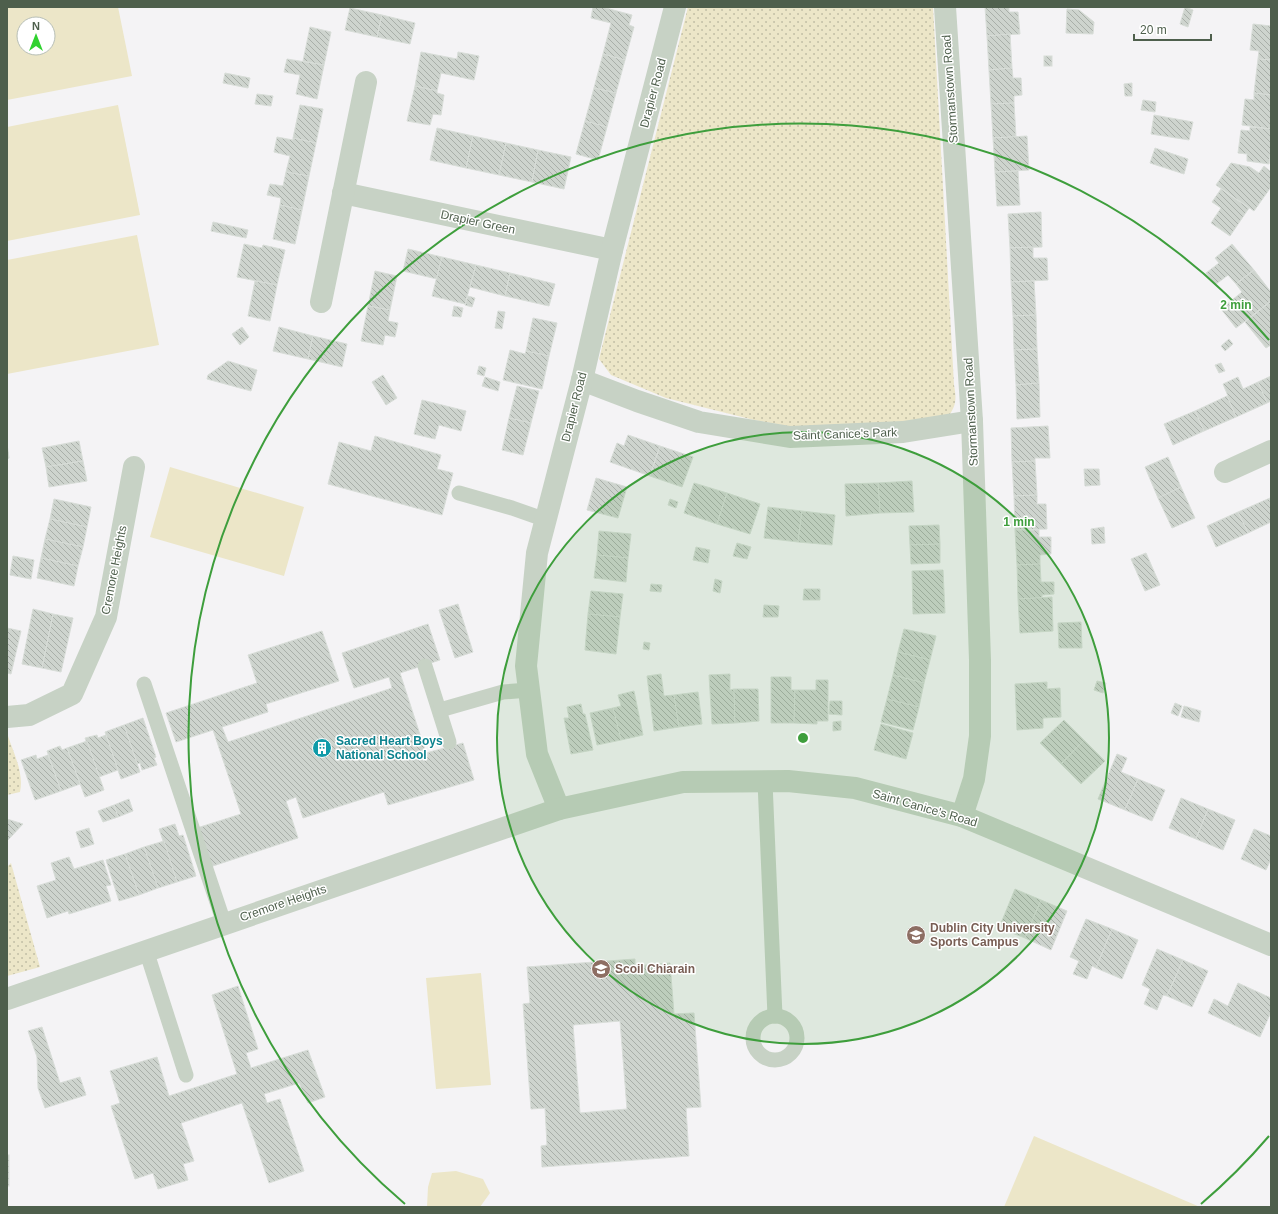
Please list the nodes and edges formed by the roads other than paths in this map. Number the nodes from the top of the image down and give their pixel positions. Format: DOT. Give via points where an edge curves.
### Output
graph roads {
  1 [pos="675,7"];
  2 [pos="945,7"];
  3 [pos="366,82"];
  4 [pos="343,193"];
  5 [pos="612,250"];
  6 [pos="321,302"];
  7 [pos="582,380"];
  8 [pos="972,421"];
  9 [pos="1271,451"];
  10 [pos="134,466"];
  11 [pos="1225,472"];
  12 [pos="459,492"];
  13 [pos="546,520"];
  14 [pos="425,666"];
  15 [pos="144,684"];
  16 [pos="529,690"];
  17 [pos="440,710"];
  18 [pos="7,718"];
  19 [pos="449,742"];
  20 [pos="765,782"];
  21 [pos="559,809"];
  22 [pos="962,816"];
  23 [pos="224,923"];
  24 [pos="1271,945"];
  25 [pos="146,950"];
  26 [pos="7,999"];
  27 [pos="775,1016"];
  28 [pos="186,1075"];
  1 -- 5 [label="street, Drapier Road"];
  2 -- 8 [label="street, Stormanstown Road"];
  3 -- 4 [label="street"];
  4 -- 5 [label="street, Drapier Green"];
  4 -- 6 [label="street"];
  5 -- 7 [label="street, Drapier Road"];
  7 -- 8 [label="street, Saint Canice's Park" via="699,422 790,437 904,432"];
  7 -- 13 [label="street, Drapier Road"];
  8 -- 22 [label="street, Stormanstown Road" via="980,736 974,779"];
  9 -- 11 [label="street"];
  10 -- 18 [label="street, Cremore Heights" via="106,617 72,694 29,716"];
  12 -- 13 [label="lane"];
  13 -- 16 [label="street, Drapier Road" via="538,553 526,666"];
  14 -- 17 [label="lane"];
  15 -- 23 [label="lane"];
  16 -- 17 [label="lane" via="502,692"];
  16 -- 21 [label="street, Drapier Road" via="537,754"];
  17 -- 19 [label="lane"];
  20 -- 21 [label="street, Saint Canice's Road" via="683,782"];
  20 -- 22 [label="street, Saint Canice's Road" via="788,781 855,788"];
  20 -- 27 [label="lane"];
  21 -- 23 [label="street, Cremore Heights"];
  22 -- 24 [label="street, Saint Canice's Road"];
  23 -- 25 [label="street, Cremore Heights"];
  25 -- 26 [label="street, Cremore Heights"];
  25 -- 28 [label="lane"];
}
